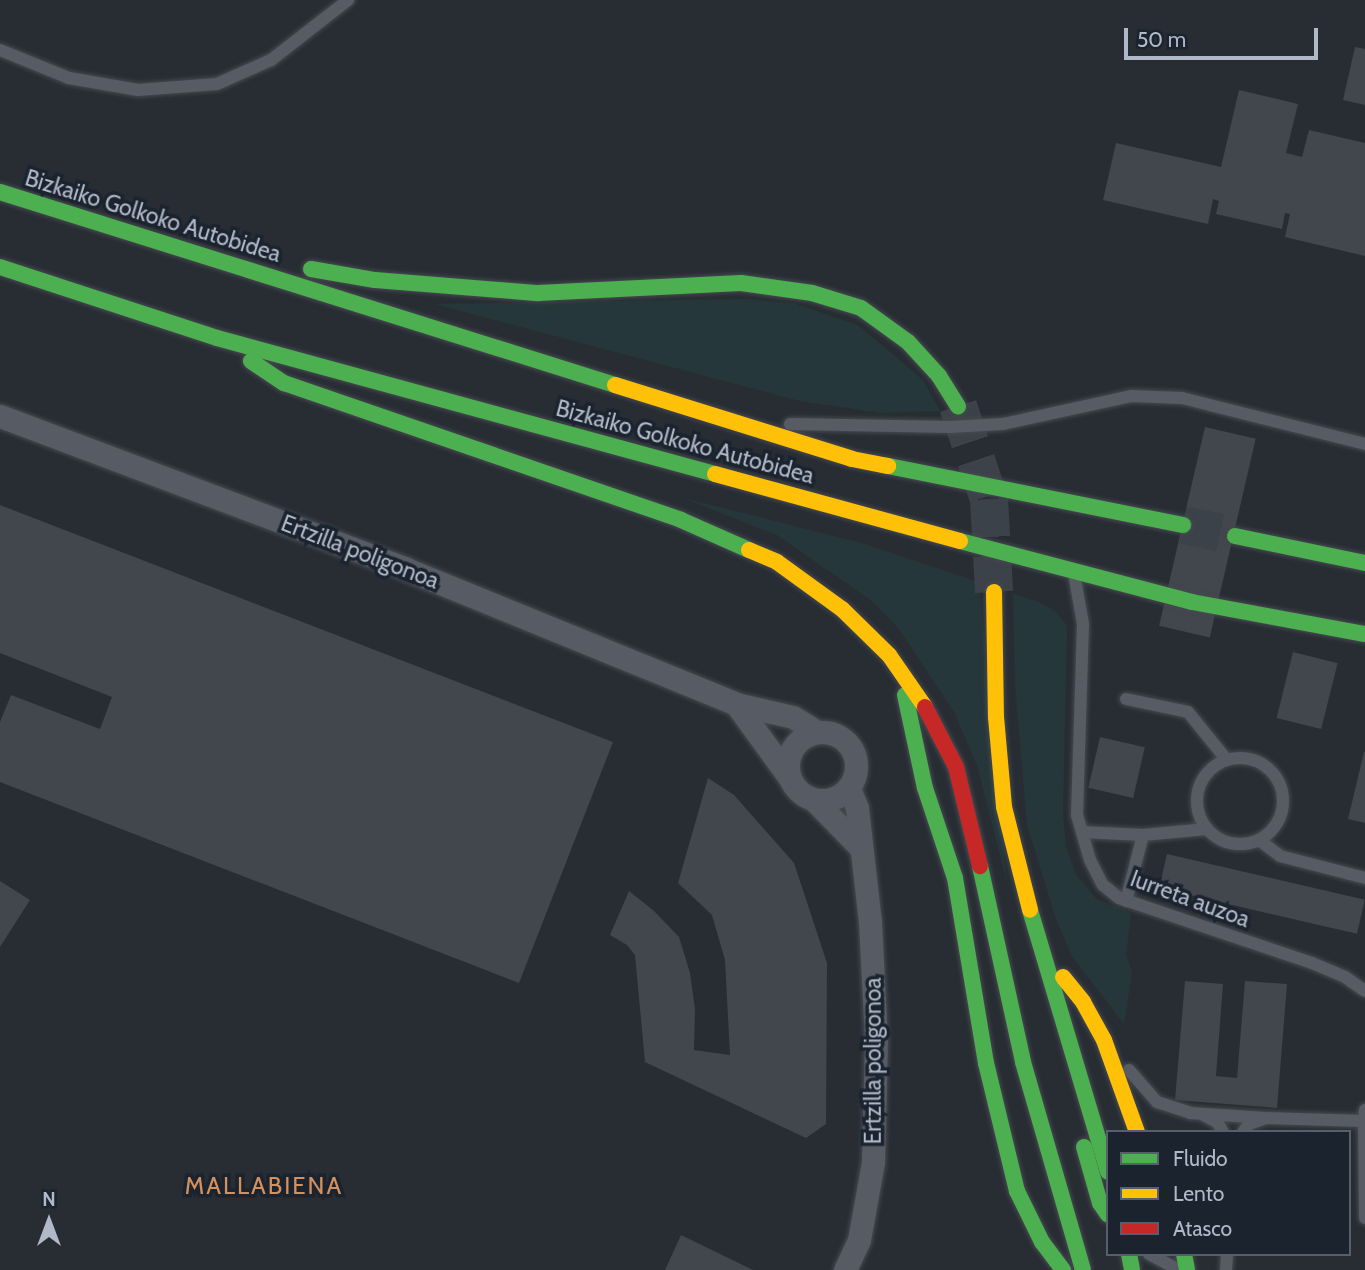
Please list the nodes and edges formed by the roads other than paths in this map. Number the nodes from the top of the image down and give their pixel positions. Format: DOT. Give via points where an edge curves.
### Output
graph roads {
  1 [pos="348,0"];
  2 [pos="0,50"];
  3 [pos="0,192"];
  4 [pos="165,244"];
  5 [pos="0,267"];
  6 [pos="217,338"];
  7 [pos="957,406"];
  8 [pos="0,416"];
  9 [pos="726,420"];
  10 [pos="1365,444"];
  11 [pos="1183,525"];
  12 [pos="1235,536"];
  13 [pos="1365,563"];
  14 [pos="1073,572"];
  15 [pos="994,592"];
  16 [pos="1365,634"];
  17 [pos="901,672"];
  18 [pos="1126,699"];
  19 [pos="727,700"];
  20 [pos="817,732"];
  21 [pos="1226,759"];
  22 [pos="789,777"];
  23 [pos="849,788"];
  24 [pos="925,788"];
  25 [pos="814,800"];
  26 [pos="1207,829"];
  27 [pos="1082,831"];
  28 [pos="1143,835"];
  29 [pos="1259,840"];
  30 [pos="860,848"];
  31 [pos="1365,878"];
  32 [pos="945,894"];
  33 [pos="1126,901"];
  34 [pos="960,904"];
  35 [pos="995,929"];
  36 [pos="1045,956"];
  37 [pos="1003,960"];
  38 [pos="971,976"];
  39 [pos="1365,991"];
  40 [pos="1057,994"];
  41 [pos="1104,1041"];
  42 [pos="1038,1046"];
  43 [pos="1093,1063"];
  44 [pos="1007,1072"];
  45 [pos="1051,1098"];
  46 [pos="1200,1114"];
  47 [pos="1364,1116"];
  48 [pos="1266,1118"];
  49 [pos="1136,1130"];
  50 [pos="1222,1130"];
  51 [pos="1244,1130"];
  52 [pos="1106,1165"];
  53 [pos="1049,1211"];
  54 [pos="1106,1212"];
  55 [pos="1365,1218"];
  56 [pos="1154,1256"];
  57 [pos="1172,1264"];
  58 [pos="845,1270"];
  59 [pos="1063,1270"];
  60 [pos="1083,1270"];
  1 -- 2 [label="lane" via="271,60 217,84 138,90 69,78"];
  3 -- 4 [label="highway, Bizkaiko Golkoko Autobidea"];
  4 -- 7 [label="highway" via="375,280 538,293 741,283 813,293 861,307 908,342 939,376"];
  4 -- 9 [label="highway, Bizkaiko Golkoko Autobidea"];
  5 -- 6 [label="highway, Bizkaiko Golkoko Autobidea"];
  6 -- 14 [label="highway, Bizkaiko Golkoko Autobidea"];
  6 -- 17 [label="highway" via="284,383 681,520 778,562 842,609"];
  8 -- 19 [label="street, Ertzilla poligonoa" via="406,569"];
  9 -- 10 [label="lane" via="1003,424 1131,396 1182,398"];
  9 -- 11 [label="highway, Bizkaiko Golkoko Autobidea" via="852,459"];
  12 -- 13 [label="highway"];
  14 -- 16 [label="highway, Bizkaiko Golkoko Autobidea" via="1192,602"];
  14 -- 27 [label="lane, Iurreta auzoa" via="1083,624 1077,777 1077,815"];
  15 -- 36 [label="highway" via="996,717 1004,807"];
  17 -- 24 [label="highway"];
  17 -- 35 [label="highway" via="933,718 956,767"];
  18 -- 21 [label="lane" via="1188,712"];
  19 -- 20 [label="street, Ertzilla poligonoa" via="793,717"];
  19 -- 22 [label="street"];
  20 -- 22 [label="street" via="796,743 787,765"];
  20 -- 23 [label="street" via="829,732 849,744 857,766"];
  21 -- 26 [label="lane" via="1208,771 1197,789 1199,817"];
  21 -- 29 [label="lane" via="1240,757 1267,767 1282,791 1279,820"];
  22 -- 25 [label="street" via="803,795"];
  23 -- 25 [label="street" via="834,799"];
  23 -- 30 [label="street, Ertzilla poligonoa" via="857,808"];
  24 -- 32 [label="highway"];
  24 -- 34 [label="highway"];
  25 -- 30 [label="street"];
  26 -- 28 [label="lane"];
  26 -- 29 [label="lane" via="1231,844"];
  27 -- 28 [label="lane"];
  27 -- 33 [label="lane, Iurreta auzoa" via="1103,884"];
  28 -- 33 [label="lane"];
  29 -- 31 [label="lane" via="1280,856"];
  30 -- 58 [label="street, Ertzilla poligonoa" via="870,922 876,1040 873,1162 859,1240"];
  32 -- 34 [label="lane"];
  32 -- 38 [label="highway" via="959,959"];
  33 -- 39 [label="lane, Iurreta auzoa" via="1312,963"];
  34 -- 35 [label="lane"];
  34 -- 38 [label="highway"];
  35 -- 37 [label="highway"];
  36 -- 40 [label="highway"];
  36 -- 41 [label="highway" via="1083,1002"];
  37 -- 42 [label="highway"];
  37 -- 44 [label="highway"];
  37 -- 60 [label="highway" via="1026,1075"];
  38 -- 59 [label="highway" via="986,1063 1017,1191 1042,1242"];
  40 -- 43 [label="highway"];
  40 -- 52 [label="highway"];
  40 -- 54 [label="highway" via="1062,1062"];
  41 -- 46 [label="lane" via="1157,1102"];
  41 -- 49 [label="highway"];
  45 -- 60 [label="highway" via="1069,1171"];
  46 -- 48 [label="lane"];
  46 -- 50 [label="lane" via="1217,1122"];
  47 -- 48 [label="lane"];
  47 -- 55 [label="lane"];
  48 -- 51 [label="lane"];
  53 -- 60 [label="highway"];
  56 -- 57 [label="lane"];
}
